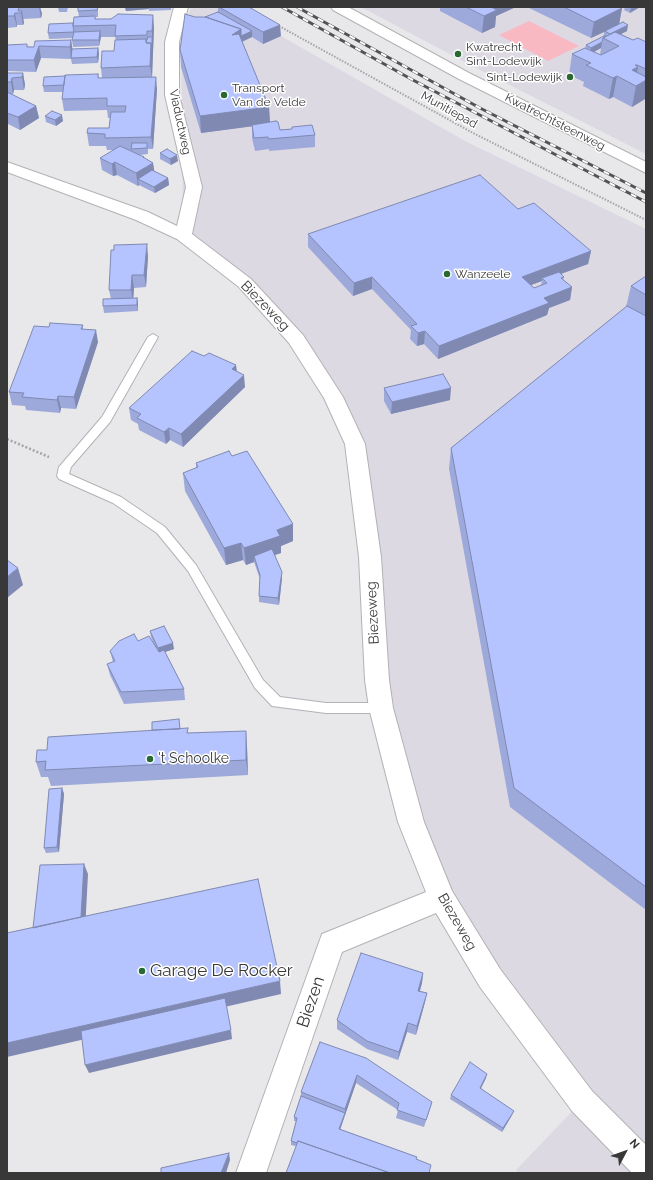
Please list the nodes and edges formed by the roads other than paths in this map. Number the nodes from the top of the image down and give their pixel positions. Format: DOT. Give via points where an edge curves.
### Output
graph roads {
  1 [pos="181,7"];
  2 [pos="338,7"];
  3 [pos="7,167"];
  4 [pos="646,168"];
  5 [pos="183,235"];
  6 [pos="153,337"];
  7 [pos="381,708"];
  8 [pos="442,898"];
  9 [pos="646,1166"];
  10 [pos="251,1173"];
  1 -- 5 [label="street, Viaductweg" via="172,42 172,95 194,187"];
  2 -- 4 [label="street, Kwatrechtsteenweg" via="464,76"];
  3 -- 5 [label="street, Biezeweg" via="142,216"];
  5 -- 7 [label="street, Biezeweg" via="245,283 296,339 333,397 355,444 370,557"];
  6 -- 7 [label="lane" via="106,419 67,464 63,476 117,500 161,530 192,568 259,684 277,702 326,708"];
  7 -- 8 [label="street, Biezeweg" via="411,822"];
  8 -- 9 [label="street, Biezeweg" via="490,978 533,1038 582,1101"];
  8 -- 10 [label="street, Biezen" via="332,943"];
}
